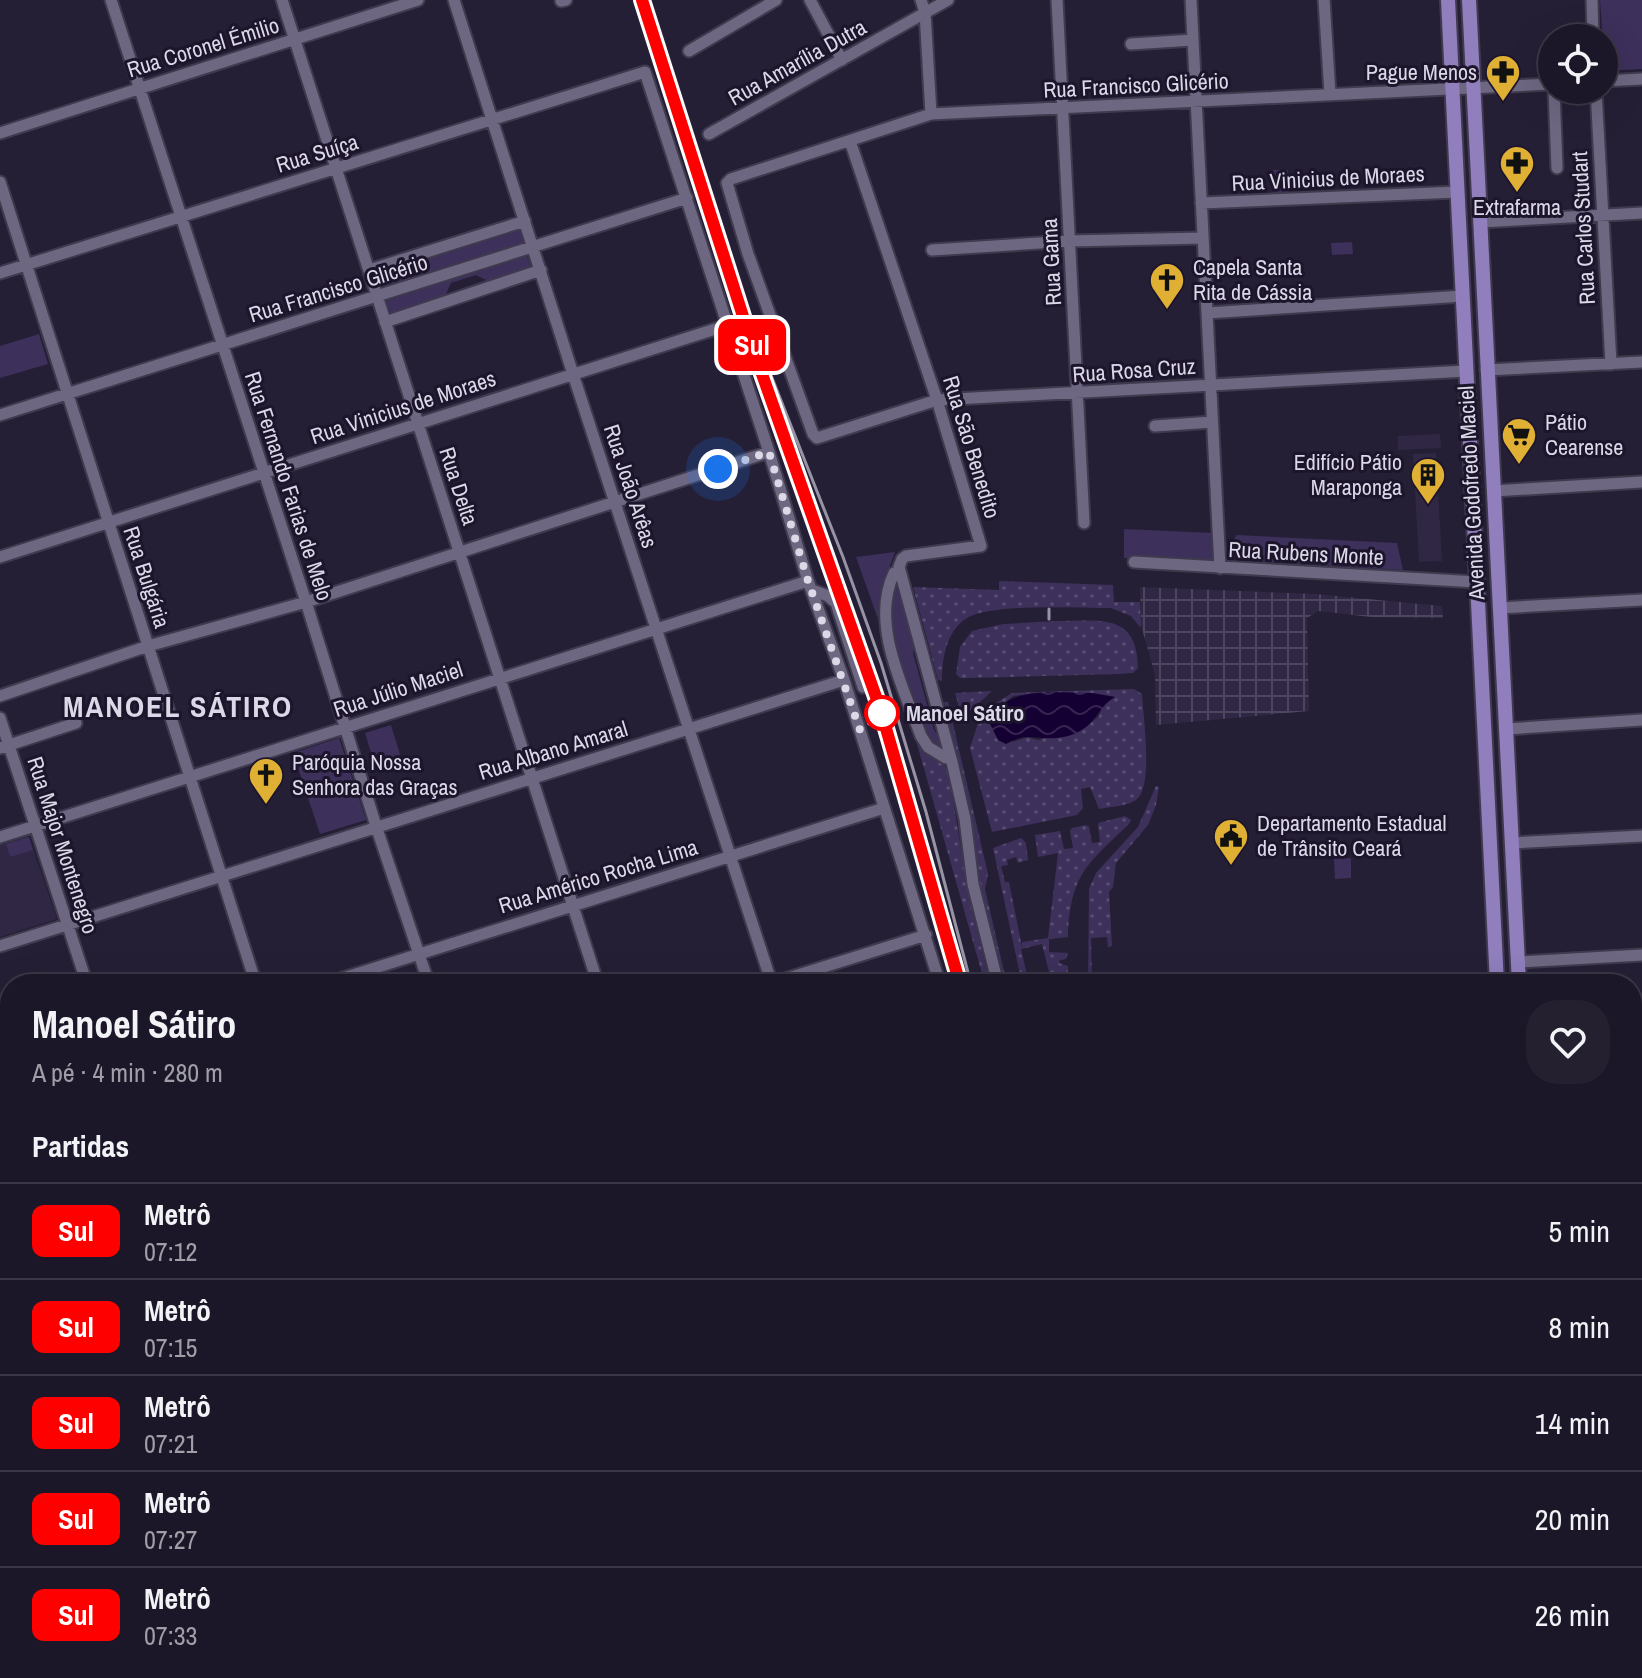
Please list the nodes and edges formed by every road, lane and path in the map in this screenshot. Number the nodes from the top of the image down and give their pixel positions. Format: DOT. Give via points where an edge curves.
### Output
graph roads {
  1 [pos="111,0"];
  2 [pos="282,0"];
  3 [pos="418,0"];
  4 [pos="454,0"];
  5 [pos="776,0"];
  6 [pos="810,0"];
  7 [pos="948,0"];
  8 [pos="1057,0"];
  9 [pos="1191,0"];
  10 [pos="1324,0"];
  11 [pos="1448,0"];
  12 [pos="1469,0"];
  13 [pos="1592,0"];
  14 [pos="923,6"];
  15 [pos="1593,24"];
  16 [pos="294,39"];
  17 [pos="1193,40"];
  18 [pos="1131,44"];
  19 [pos="689,51"];
  20 [pos="842,60"];
  21 [pos="1642,79"];
  22 [pos="1618,80"];
  23 [pos="1538,85"];
  24 [pos="138,87"];
  25 [pos="1473,88"];
  26 [pos="1452,89"];
  27 [pos="1330,94"];
  28 [pos="1197,103"];
  29 [pos="1555,104"];
  30 [pos="1597,104"];
  31 [pos="1062,110"];
  32 [pos="931,114"];
  33 [pos="493,119"];
  34 [pos="0,133"];
  35 [pos="709,134"];
  36 [pos="850,141"];
  37 [pos="336,168"];
  38 [pos="1557,168"];
  39 [pos="0,182"];
  40 [pos="1457,192"];
  41 [pos="687,198"];
  42 [pos="1201,203"];
  43 [pos="1642,213"];
  44 [pos="1602,215"];
  45 [pos="181,217"];
  46 [pos="525,221"];
  47 [pos="1479,222"];
  48 [pos="1202,238"];
  49 [pos="1070,241"];
  50 [pos="534,247"];
  51 [pos="932,250"];
  52 [pos="27,265"];
  53 [pos="369,270"];
  54 [pos="541,270"];
  55 [pos="0,273"];
  56 [pos="377,296"];
  57 [pos="1463,296"];
  58 [pos="1207,313"];
  59 [pos="385,322"];
  60 [pos="728,325"];
  61 [pos="222,345"];
  62 [pos="1642,362"];
  63 [pos="1611,364"];
  64 [pos="1486,370"];
  65 [pos="1466,371"];
  66 [pos="573,374"];
  67 [pos="1210,385"];
  68 [pos="1077,393"];
  69 [pos="68,394"];
  70 [pos="937,400"];
  71 [pos="0,415"];
  72 [pos="1489,420"];
  73 [pos="1468,421"];
  74 [pos="418,422"];
  75 [pos="1212,422"];
  76 [pos="1155,426"];
  77 [pos="813,434"];
  78 [pos="1491,446"];
  79 [pos="1470,447"];
  80 [pos="769,452"];
  81 [pos="265,474"];
  82 [pos="1642,482"];
  83 [pos="1493,491"];
  84 [pos="617,503"];
  85 [pos="109,523"];
  86 [pos="1084,523"];
  87 [pos="459,551"];
  88 [pos="0,557"];
  89 [pos="1134,562"];
  90 [pos="1220,568"];
  91 [pos="894,573"];
  92 [pos="1477,582"];
  93 [pos="810,586"];
  94 [pos="1642,600"];
  95 [pos="306,602"];
  96 [pos="1499,608"];
  97 [pos="657,629"];
  98 [pos="148,646"];
  99 [pos="501,677"];
  100 [pos="844,680"];
  101 [pos="863,687"];
  102 [pos="0,696"];
  103 [pos="0,718"];
  104 [pos="1642,720"];
  105 [pos="76,723"];
  106 [pos="345,727"];
  107 [pos="690,728"];
  108 [pos="1506,729"];
  109 [pos="5,746"];
  110 [pos="946,758"];
  111 [pos="190,776"];
  112 [pos="533,778"];
  113 [pos="884,808"];
  114 [pos="36,826"];
  115 [pos="376,826"];
  116 [pos="1642,836"];
  117 [pos="0,837"];
  118 [pos="1512,843"];
  119 [pos="730,857"];
  120 [pos="222,876"];
  121 [pos="572,904"];
  122 [pos="68,925"];
  123 [pos="926,935"];
  124 [pos="0,946"];
  125 [pos="418,953"];
  126 [pos="1642,955"];
  127 [pos="1518,962"];
  128 [pos="84,974"];
  129 [pos="253,974"];
  130 [pos="354,974"];
  131 [pos="425,974"];
  132 [pos="595,974"];
  133 [pos="768,974"];
  134 [pos="803,974"];
  135 [pos="937,974"];
  136 [pos="996,974"];
  137 [pos="1497,974"];
  138 [pos="1519,974"];
  1 -- 24 [label="street, Rua Fernando Farias de Melo"];
  2 -- 16 [label="street, Rua Delta"];
  3 -- 16 [label="street, Rua Coronel Émilio"];
  4 -- 33 [label="street, Rua João Arêas"];
  5 -- 19 [label="street"];
  6 -- 20 [label="street"];
  7 -- 14 [label="street, Rua Amarília Dutra"];
  8 -- 31 [label="street, Rua Gama"];
  9 -- 17 [label="street"];
  10 -- 27 [label="street"];
  11 -- 26 [label="main road, Avenida Godofredo Maciel"];
  12 -- 25 [label="main road, Avenida Godofredo Maciel"];
  13 -- 15 [label="street"];
  14 -- 20 [label="street, Rua Amarília Dutra"];
  14 -- 32 [label="street"];
  16 -- 24 [label="street, Rua Coronel Émilio"];
  16 -- 37 [label="street, Rua Delta"];
  17 -- 18 [label="street"];
  17 -- 28 [label="street"];
  20 -- 35 [label="street, Rua Amarília Dutra"];
  21 -- 22 [label="street"];
  23 -- 25 [label="street, Rua Francisco Glicério"];
  24 -- 34 [label="street, Rua Coronel Émilio"];
  24 -- 45 [label="street, Rua Fernando Farias de Melo"];
  25 -- 26 [label="street, Rua Francisco Glicério"];
  25 -- 47 [label="main road, Avenida Godofredo Maciel"];
  26 -- 27 [label="street, Rua Francisco Glicério"];
  26 -- 40 [label="main road, Avenida Godofredo Maciel"];
  27 -- 28 [label="street, Rua Francisco Glicério"];
  28 -- 31 [label="street, Rua Francisco Glicério"];
  28 -- 42 [label="street"];
  29 -- 38 [label="street"];
  30 -- 44 [label="street, Rua Carlos Studart"];
  31 -- 32 [label="street, Rua Francisco Glicério"];
  31 -- 49 [label="street, Rua Gama"];
  32 -- 36 [label="street, Rua Francisco Glicério"];
  33 -- 37 [label="street, Rua Suíça"];
  33 -- 41 [label="street, Rua Suíça" via="645,72"];
  33 -- 46 [label="street, Rua João Arêas"];
  36 -- 70 [label="street, Rua São Benedito"];
  36 -- 77 [label="street, Rua Francisco Glicério" via="731,179 727,185"];
  37 -- 45 [label="street, Rua Suíça"];
  37 -- 53 [label="street, Rua Delta"];
  39 -- 52 [label="street, Rua Bulgária"];
  40 -- 42 [label="street, Rua Vinicius de Moraes"];
  40 -- 57 [label="main road, Avenida Godofredo Maciel"];
  41 -- 50 [label="street, Rua Francisco Glicério"];
  41 -- 60 [label="street"];
  42 -- 48 [label="street"];
  43 -- 44 [label="street"];
  44 -- 47 [label="street"];
  44 -- 63 [label="street, Rua Carlos Studart"];
  45 -- 52 [label="street, Rua Suíça"];
  45 -- 61 [label="street, Rua Fernando Farias de Melo"];
  46 -- 50 [label="street, Rua João Arêas"];
  46 -- 53 [label="street, Rua Francisco Glicério"];
  47 -- 64 [label="main road, Avenida Godofredo Maciel"];
  48 -- 49 [label="street"];
  48 -- 58 [label="street"];
  49 -- 51 [label="street"];
  49 -- 68 [label="street, Rua Gama"];
  50 -- 54 [label="street, Rua João Arêas"];
  50 -- 56 [label="street, Rua Francisco Glicério"];
  52 -- 55 [label="street, Rua Suíça"];
  52 -- 69 [label="street, Rua Bulgária"];
  53 -- 56 [label="street, Rua Delta"];
  54 -- 59 [label="street, Rua Francisco Glicério"];
  54 -- 66 [label="street, Rua João Arêas"];
  56 -- 59 [label="street, Rua Delta"];
  56 -- 61 [label="street, Rua Francisco Glicério"];
  57 -- 58 [label="street"];
  57 -- 65 [label="main road, Avenida Godofredo Maciel"];
  58 -- 67 [label="street"];
  59 -- 74 [label="street, Rua Delta"];
  60 -- 66 [label="street, Rua Vinicius de Moraes"];
  60 -- 80 [label="street"];
  61 -- 69 [label="street, Rua Francisco Glicério"];
  61 -- 81 [label="street, Rua Fernando Farias de Melo"];
  62 -- 63 [label="street"];
  63 -- 64 [label="street"];
  64 -- 72 [label="main road, Avenida Godofredo Maciel"];
  65 -- 67 [label="street, Rua Rosa Cruz"];
  65 -- 73 [label="main road, Avenida Godofredo Maciel"];
  66 -- 74 [label="street, Rua Vinicius de Moraes"];
  66 -- 84 [label="street, Rua João Arêas"];
  67 -- 68 [label="street, Rua Rosa Cruz"];
  67 -- 75 [label="street"];
  68 -- 70 [label="street, Rua Rosa Cruz"];
  68 -- 86 [label="street, Rua Gama"];
  69 -- 71 [label="street, Rua Francisco Glicério"];
  69 -- 85 [label="street, Rua Bulgária"];
  70 -- 77 [label="street, Rua Rosa Cruz" via="822,438"];
  70 -- 136 [label="street, Rua São Benedito" via="981,546 906,556 899,567 952,762"];
  72 -- 73 [label="main road"];
  72 -- 78 [label="main road, Avenida Godofredo Maciel"];
  73 -- 79 [label="main road, Avenida Godofredo Maciel"];
  74 -- 81 [label="street, Rua Vinicius de Moraes"];
  74 -- 87 [label="street, Rua Delta"];
  75 -- 76 [label="street"];
  75 -- 90 [label="street"];
  78 -- 79 [label="main road"];
  78 -- 83 [label="main road, Avenida Godofredo Maciel"];
  79 -- 92 [label="main road, Avenida Godofredo Maciel"];
  80 -- 84 [label="street"];
  80 -- 93 [label="street"];
  81 -- 85 [label="street, Rua Vinicius de Moraes"];
  81 -- 95 [label="street, Rua Fernando Farias de Melo"];
  82 -- 83 [label="street"];
  83 -- 96 [label="main road, Avenida Godofredo Maciel"];
  84 -- 87 [label="street"];
  84 -- 97 [label="street, Rua João Arêas"];
  85 -- 88 [label="street, Rua Vinicius de Moraes"];
  85 -- 98 [label="street, Rua Bulgária"];
  87 -- 95 [label="street"];
  87 -- 99 [label="street, Rua Delta"];
  89 -- 90 [label="street, Rua Rubens Monte"];
  90 -- 92 [label="street, Rua Rubens Monte"];
  91 -- 110 [label="street" via="884,606 888,636 921,736"];
  92 -- 137 [label="main road, Avenida Godofredo Maciel"];
  93 -- 97 [label="street, Rua Júlio Maciel"];
  93 -- 100 [label="street"];
  93 -- 101 [label="street" via="836,603"];
  94 -- 96 [label="street"];
  95 -- 98 [label="street"];
  95 -- 106 [label="street, Rua Fernando Farias de Melo"];
  96 -- 108 [label="main road, Avenida Godofredo Maciel"];
  97 -- 99 [label="street, Rua Júlio Maciel"];
  97 -- 107 [label="street, Rua João Arêas"];
  98 -- 102 [label="street"];
  98 -- 111 [label="street, Rua Bulgária"];
  99 -- 106 [label="street, Rua Júlio Maciel"];
  99 -- 112 [label="street, Rua Delta"];
  100 -- 107 [label="street, Rua Albano Amaral"];
  100 -- 113 [label="street"];
  103 -- 109 [label="street, Rua Major Montenegro"];
  104 -- 108 [label="street"];
  105 -- 109 [label="street"];
  106 -- 111 [label="street, Rua Júlio Maciel"];
  106 -- 115 [label="street, Rua Fernando Farias de Melo"];
  107 -- 112 [label="street, Rua Albano Amaral"];
  107 -- 119 [label="street, Rua João Arêas"];
  108 -- 118 [label="main road, Avenida Godofredo Maciel"];
  109 -- 114 [label="street, Rua Major Montenegro"];
  111 -- 114 [label="street, Rua Júlio Maciel"];
  111 -- 120 [label="street, Rua Bulgária"];
  112 -- 115 [label="street, Rua Albano Amaral"];
  112 -- 121 [label="street, Rua Delta"];
  113 -- 119 [label="street, Rua Américo Rocha Lima"];
  113 -- 123 [label="street"];
  114 -- 117 [label="street, Rua Júlio Maciel"];
  114 -- 122 [label="street, Rua Major Montenegro"];
  115 -- 120 [label="street, Rua Albano Amaral"];
  115 -- 125 [label="street, Rua Fernando Farias de Melo"];
  116 -- 118 [label="street"];
  118 -- 127 [label="main road, Avenida Godofredo Maciel"];
  119 -- 121 [label="street, Rua Américo Rocha Lima"];
  119 -- 133 [label="street, Rua João Arêas"];
  120 -- 122 [label="street, Rua Albano Amaral"];
  120 -- 129 [label="street, Rua Bulgária"];
  121 -- 125 [label="street, Rua Américo Rocha Lima"];
  121 -- 132 [label="street, Rua Delta"];
  122 -- 124 [label="street, Rua Albano Amaral"];
  122 -- 128 [label="street, Rua Major Montenegro"];
  123 -- 134 [label="street"];
  123 -- 135 [label="street"];
  125 -- 130 [label="street, Rua Américo Rocha Lima"];
  125 -- 131 [label="street, Rua Fernando Farias de Melo"];
  126 -- 127 [label="street"];
  127 -- 138 [label="main road, Avenida Godofredo Maciel"];
}
